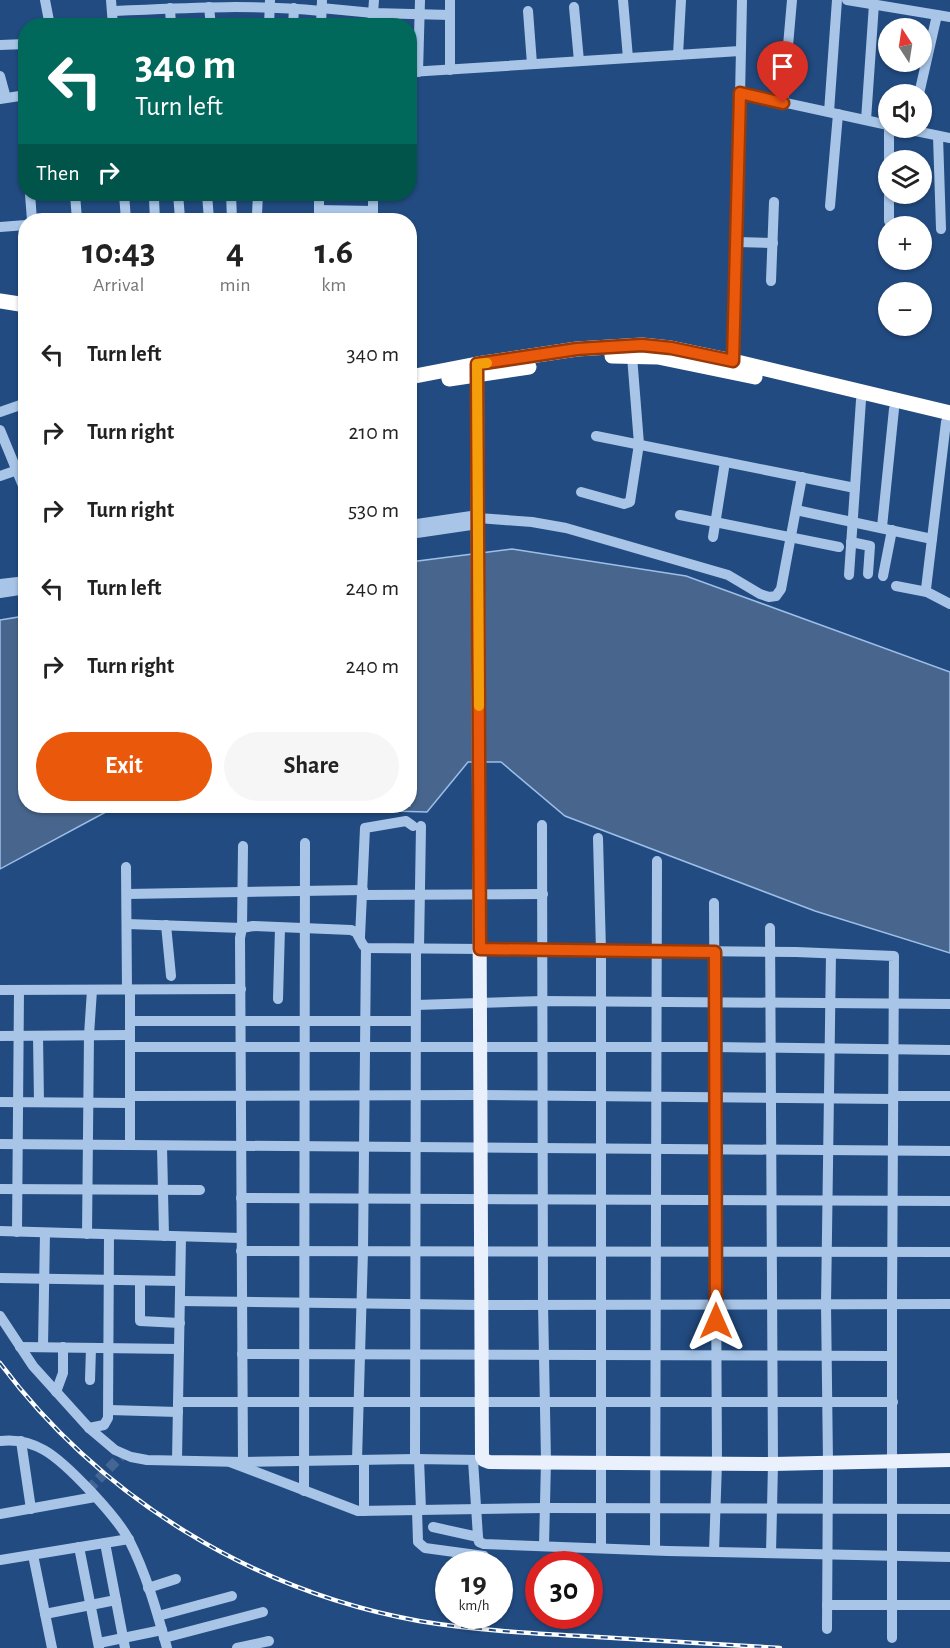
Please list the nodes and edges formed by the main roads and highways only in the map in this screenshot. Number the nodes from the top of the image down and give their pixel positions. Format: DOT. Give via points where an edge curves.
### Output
graph roads {
  1 [pos="0,293"];
  2 [pos="18,296"];
  3 [pos="0,301"];
  4 [pos="18,304"];
  5 [pos="732,366"];
  6 [pos="477,370"];
  7 [pos="417,376"];
  8 [pos="417,383"];
  9 [pos="949,420"];
  10 [pos="950,1460"];
  1 -- 2 [label="highway"];
  3 -- 4 [label="highway"];
  5 -- 6 [label="highway" via="632,356"];
  5 -- 6 [label="highway" via="671,348 642,345 577,349"];
  5 -- 9 [label="highway"];
  5 -- 9 [label="highway"];
  6 -- 7 [label="highway"];
  6 -- 8 [label="highway"];
  6 -- 10 [label="main road" via="482,1454 479,1460 773,1464"];
}
